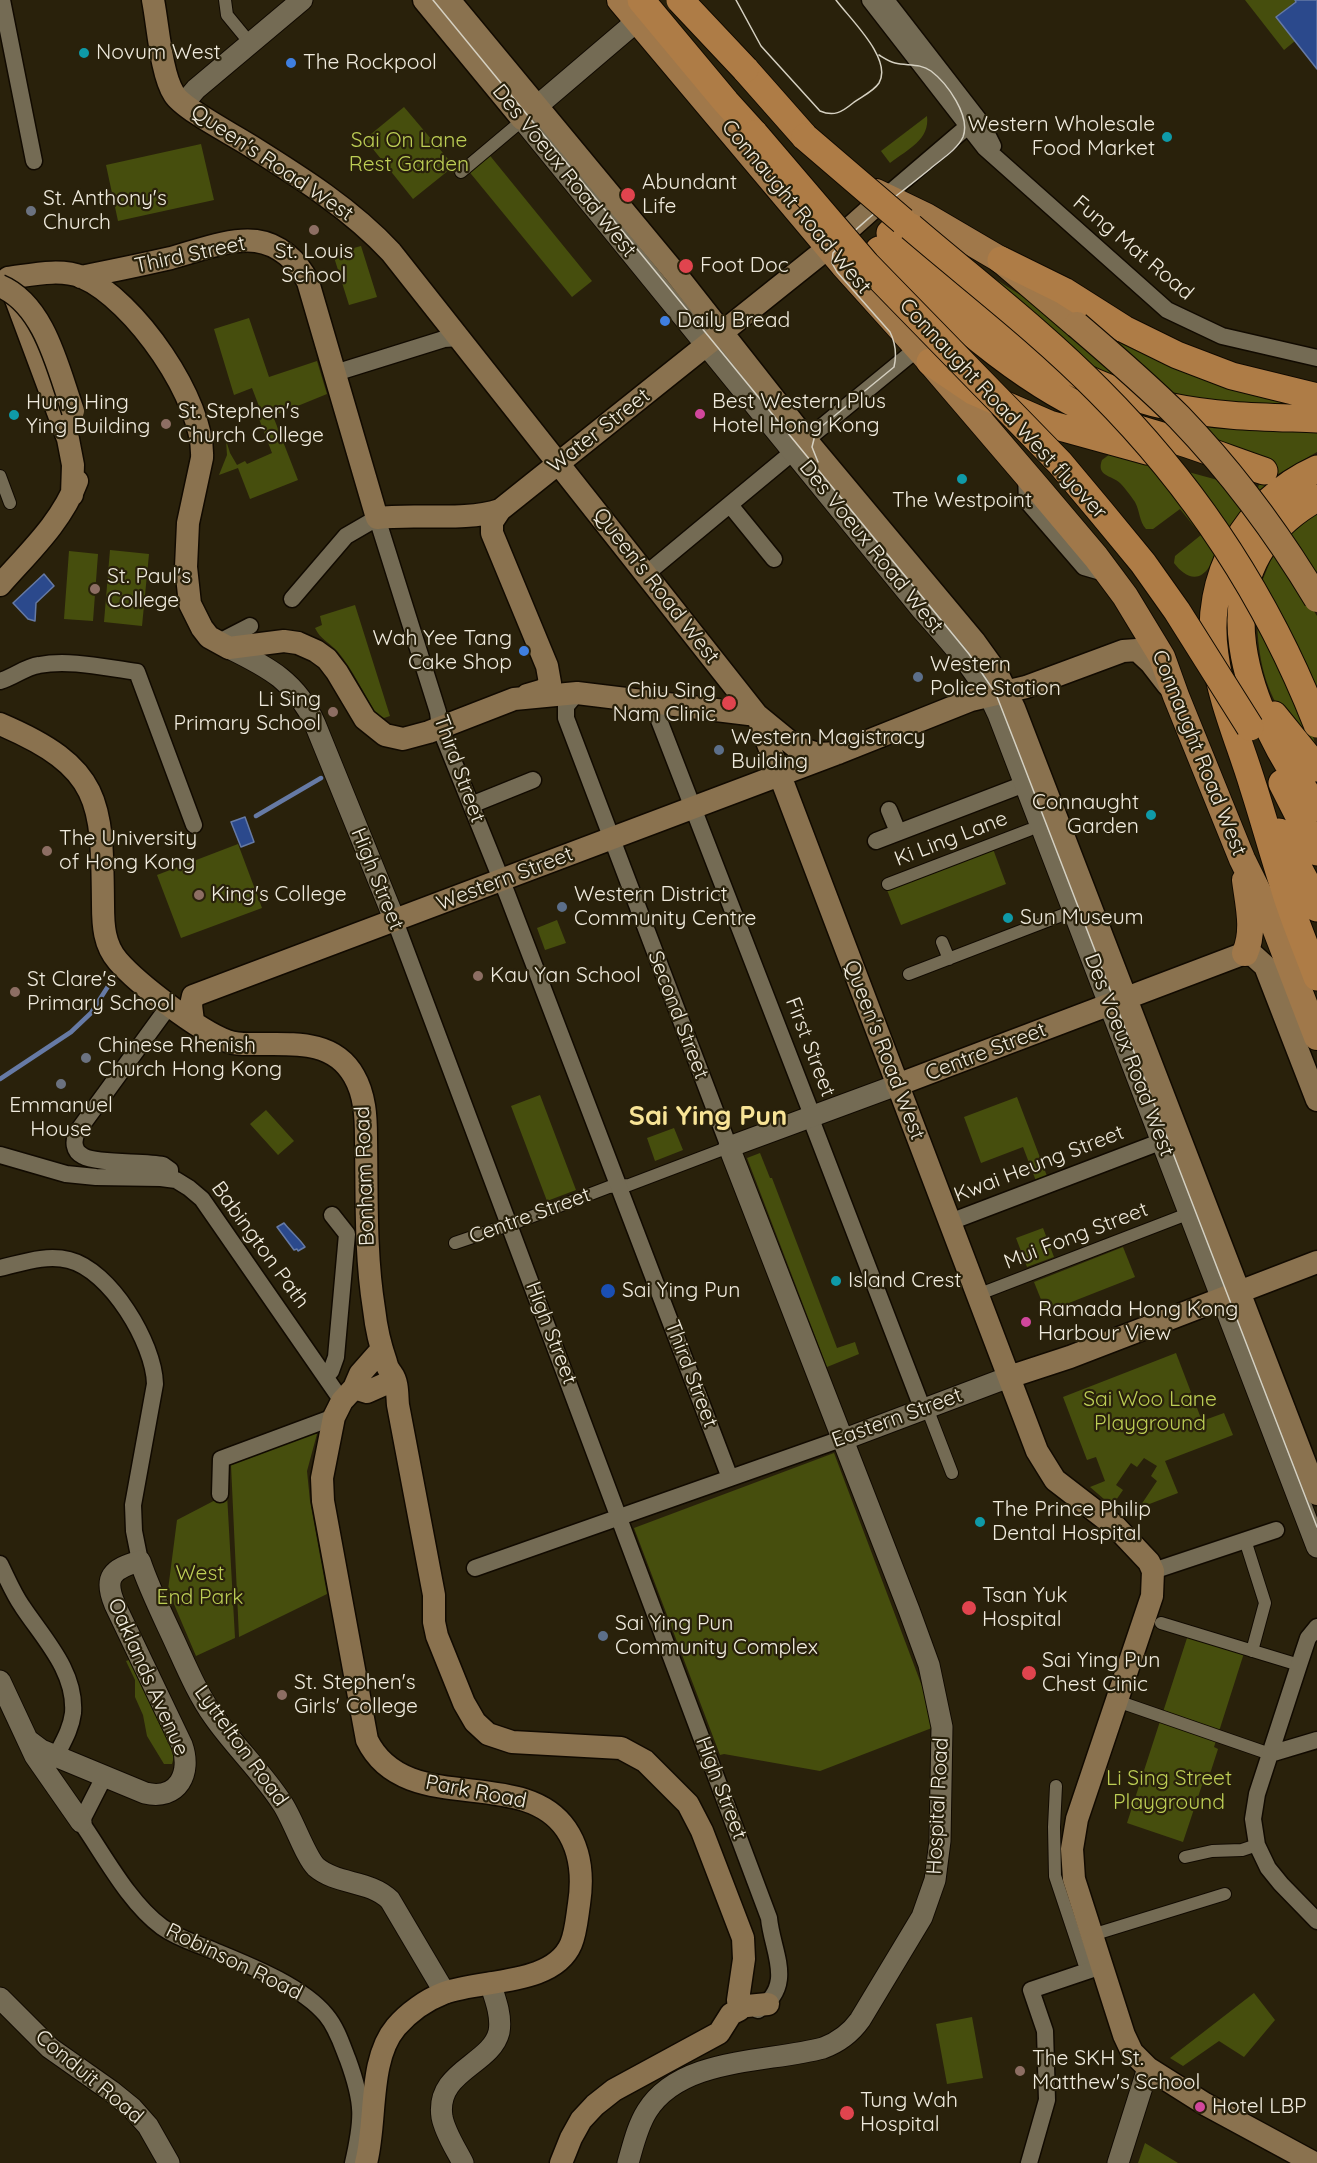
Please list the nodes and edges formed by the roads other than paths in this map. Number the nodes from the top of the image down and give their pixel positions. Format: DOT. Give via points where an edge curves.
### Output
graph roads {
  1 [pos="2,0"];
  2 [pos="153,0"];
  3 [pos="225,0"];
  4 [pos="302,0"];
  5 [pos="424,0"];
  6 [pos="448,0"];
  7 [pos="620,0"];
  8 [pos="671,0"];
  9 [pos="680,0"];
  10 [pos="699,0"];
  11 [pos="870,0"];
  12 [pos="886,0"];
  13 [pos="639,7"];
  14 [pos="250,43"];
  15 [pos="740,70"];
  16 [pos="184,104"];
  17 [pos="529,112"];
  18 [pos="975,125"];
  19 [pos="756,134"];
  20 [pos="805,137"];
  21 [pos="34,161"];
  22 [pos="461,172"];
  23 [pos="886,196"];
  24 [pos="829,247"];
  25 [pos="1001,260"];
  26 [pos="81,277"];
  27 [pos="2,279"];
  28 [pos="990,332"];
  29 [pos="460,338"];
  30 [pos="715,339"];
  31 [pos="924,355"];
  32 [pos="1317,357"];
  33 [pos="335,373"];
  34 [pos="1317,397"];
  35 [pos="1317,419"];
  36 [pos="800,446"];
  37 [pos="1232,460"];
  38 [pos="558,463"];
  39 [pos="1317,469"];
  40 [pos="1264,471"];
  41 [pos="1026,474"];
  42 [pos="0,476"];
  43 [pos="72,495"];
  44 [pos="1317,498"];
  45 [pos="10,503"];
  46 [pos="730,506"];
  47 [pos="500,510"];
  48 [pos="377,518"];
  49 [pos="774,559"];
  50 [pos="646,574"];
  51 [pos="1108,574"];
  52 [pos="0,585"];
  53 [pos="292,599"];
  54 [pos="1317,599"];
  55 [pos="250,626"];
  56 [pos="223,646"];
  57 [pos="547,666"];
  58 [pos="0,681"];
  59 [pos="1253,684"];
  60 [pos="577,693"];
  61 [pos="999,694"];
  62 [pos="1176,696"];
  63 [pos="514,699"];
  64 [pos="652,702"];
  65 [pos="757,715"];
  66 [pos="0,724"];
  67 [pos="1317,724"];
  68 [pos="440,728"];
  69 [pos="838,753"];
  70 [pos="1317,768"];
  71 [pos="780,775"];
  72 [pos="533,780"];
  73 [pos="1033,780"];
  74 [pos="1253,784"];
  75 [pos="471,805"];
  76 [pos="693,808"];
  77 [pos="1317,808"];
  78 [pos="889,810"];
  79 [pos="194,825"];
  80 [pos="1029,830"];
  81 [pos="898,832"];
  82 [pos="612,839"];
  83 [pos="876,841"];
  84 [pos="1317,852"];
  85 [pos="1242,859"];
  86 [pos="501,881"];
  87 [pos="888,884"];
  88 [pos="1082,908"];
  89 [pos="1317,908"];
  90 [pos="395,921"];
  91 [pos="942,942"];
  92 [pos="1245,953"];
  93 [pos="949,959"];
  94 [pos="909,974"];
  95 [pos="1317,977"];
  96 [pos="183,1001"];
  97 [pos="1118,1002"];
  98 [pos="1317,1037"];
  99 [pos="897,1084"];
  100 [pos="1317,1100"];
  101 [pos="812,1115"];
  102 [pos="1170,1138"];
  103 [pos="729,1147"];
  104 [pos="0,1155"];
  105 [pos="170,1179"];
  106 [pos="619,1186"];
  107 [pos="1190,1213"];
  108 [pos="332,1215"];
  109 [pos="950,1222"];
  110 [pos="509,1224"];
  111 [pos="455,1243"];
  112 [pos="1317,1262"];
  113 [pos="0,1268"];
  114 [pos="977,1295"];
  115 [pos="1231,1295"];
  116 [pos="382,1349"];
  117 [pos="326,1377"];
  118 [pos="1009,1377"];
  119 [pos="390,1386"];
  120 [pos="343,1402"];
  121 [pos="925,1409"];
  122 [pos="841,1439"];
  123 [pos="952,1473"];
  124 [pos="730,1478"];
  125 [pos="220,1494"];
  126 [pos="1317,1494"];
  127 [pos="620,1518"];
  128 [pos="1276,1530"];
  129 [pos="1245,1540"];
  130 [pos="1317,1546"];
  131 [pos="140,1561"];
  132 [pos="0,1564"];
  133 [pos="475,1568"];
  134 [pos="1153,1571"];
  135 [pos="1161,1623"];
  136 [pos="1317,1627"];
  137 [pos="1252,1651"];
  138 [pos="1299,1665"];
  139 [pos="0,1681"];
  140 [pos="1117,1701"];
  141 [pos="1317,1740"];
  142 [pos="29,1741"];
  143 [pos="1270,1754"];
  144 [pos="56,1756"];
  145 [pos="104,1777"];
  146 [pos="1056,1786"];
  147 [pos="81,1822"];
  148 [pos="1257,1845"];
  149 [pos="1185,1857"];
  150 [pos="1225,1894"];
  151 [pos="1317,1922"];
  152 [pos="1084,1938"];
  153 [pos="1093,1964"];
  154 [pos="490,1983"];
  155 [pos="445,1993"];
  156 [pos="0,1998"];
  157 [pos="768,2004"];
  158 [pos="729,2016"];
  159 [pos="1148,2068"];
  160 [pos="1314,2158"];
  161 [pos="169,2163"];
  162 [pos="353,2163"];
  163 [pos="366,2163"];
  164 [pos="463,2163"];
  165 [pos="561,2163"];
  166 [pos="628,2163"];
  167 [pos="1029,2163"];
  168 [pos="1118,2163"];
  1 -- 21 [label="street"];
  2 -- 16 [label="main road, Queen's Road West" via="167,80 174,96"];
  3 -- 14 [label="street" via="227,15"];
  4 -- 14 [label="street"];
  5 -- 17 [label="main road, Des Voeux Road West"];
  6 -- 17 [label="main road, Des Voeux Road West"];
  7 -- 13 [label="main road, Connaught Road West"];
  8 -- 15 [label="main road, Connaught Road West"];
  9 -- 15 [label="highway, bridge"];
  10 -- 15 [label="highway, bridge"];
  11 -- 18 [label="street, Fung Mat Road"];
  12 -- 18 [label="street, Fung Mat Road"];
  13 -- 17 [label="street"];
  13 -- 19 [label="highway, Connaught Road West flyover"];
  13 -- 24 [label="main road, Connaught Road West"];
  14 -- 16 [label="street"];
  15 -- 20 [label="highway"];
  15 -- 23 [label="main road, Connaught Road West" via="797,136 866,188"];
  16 -- 29 [label="main road, Queen's Road West" via="346,209 392,252"];
  17 -- 22 [label="street"];
  17 -- 30 [label="main road, Des Voeux Road West"];
  18 -- 23 [label="street"];
  18 -- 32 [label="street, Fung Mat Road" via="985,148 1167,310 1222,336"];
  19 -- 28 [label="highway, bridge" via="929,297"];
  19 -- 84 [label="highway, Connaught Road West flyover, bridge" via="866,264 1060,463 1143,563 1244,717"];
  20 -- 28 [label="highway, bridge" via="890,233 942,280"];
  20 -- 67 [label="highway, bridge" via="1066,359 1158,455 1204,514 1244,576 1284,649"];
  23 -- 24 [label="main road, Water Street"];
  23 -- 25 [label="main road, Connaught Road West"];
  24 -- 30 [label="main road, Water Street"];
  24 -- 31 [label="main road, Connaught Road West"];
  25 -- 34 [label="highway" via="1177,355 1232,376"];
  25 -- 54 [label="main road, Connaught Road West, bridge" via="1143,382 1215,456 1279,539"];
  26 -- 27 [label="main road" via="52,274"];
  26 -- 33 [label="main road, Third Street" via="226,243 267,243 288,256 305,275"];
  26 -- 56 [label="main road" via="114,298 147,332 195,413 203,447 188,523 188,591 193,613 209,637"];
  27 -- 43 [label="main road" via="68,439 73,465"];
  27 -- 43 [label="main road, bridge" via="38,319 73,411 82,459"];
  28 -- 35 [label="highway" via="1143,400 1226,415"];
  28 -- 37 [label="highway" via="1033,379 1095,413"];
  29 -- 33 [label="street" via="444,339"];
  29 -- 38 [label="main road, Queen's Road West"];
  30 -- 36 [label="main road, Des Voeux Road West"];
  30 -- 38 [label="main road, Water Street"];
  31 -- 36 [label="street"];
  31 -- 37 [label="highway" via="973,391 1048,424 1156,454"];
  31 -- 41 [label="main road, Connaught Road West"];
  33 -- 48 [label="main road, Third Street"];
  36 -- 46 [label="street"];
  36 -- 61 [label="main road, Des Voeux Road West" via="892,559 974,641 994,668"];
  37 -- 40 [label="highway"];
  38 -- 47 [label="main road, Water Street"];
  38 -- 50 [label="main road, Queen's Road West"];
  39 -- 74 [label="highway" via="1277,493 1244,528 1227,560 1216,597 1213,636 1219,681"];
  41 -- 51 [label="main road, Connaught Road West"];
  41 -- 51 [label="street" via="1027,501 1084,567"];
  42 -- 45 [label="street"];
  43 -- 52 [label="main road" via="53,524"];
  44 -- 59 [label="highway" via="1273,533 1250,572 1240,617 1243,654"];
  46 -- 49 [label="street"];
  46 -- 50 [label="street"];
  47 -- 48 [label="main road, Water Street" via="476,515"];
  47 -- 57 [label="main road" via="492,522 492,533"];
  48 -- 53 [label="street, Water Street" via="346,536"];
  48 -- 68 [label="street, Third Street"];
  50 -- 65 [label="main road, Queen's Road West"];
  51 -- 62 [label="main road, Connaught Road West" via="1162,657"];
  55 -- 56 [label="street"];
  56 -- 68 [label="main road" via="298,643 327,659 365,719 385,735 403,739"];
  56 -- 90 [label="street, High Street" via="275,673 304,702"];
  57 -- 60 [label="main road" via="556,682"];
  57 -- 63 [label="main road" via="549,687"];
  58 -- 79 [label="street" via="28,668 52,664 137,672"];
  59 -- 70 [label="highway"];
  59 -- 77 [label="highway" via="1278,749"];
  60 -- 63 [label="main road"];
  60 -- 64 [label="main road"];
  60 -- 82 [label="street, Second Street" via="566,706 566,718"];
  61 -- 62 [label="main road, Western Street" via="1123,651 1137,650"];
  61 -- 69 [label="main road, Western Street" via="965,703"];
  61 -- 73 [label="main road, Des Voeux Road West"];
  62 -- 85 [label="main road, Connaught Road West"];
  63 -- 68 [label="main road"];
  64 -- 65 [label="main road"];
  64 -- 76 [label="street, First Street"];
  65 -- 69 [label="main road, Western Street" via="796,747 818,754"];
  65 -- 71 [label="main road, Queen's Road West"];
  66 -- 96 [label="main road, Bonham Road" via="51,750 75,769 89,789 102,834 103,917 109,946 124,968"];
  68 -- 75 [label="street, Third Street"];
  69 -- 71 [label="main road, Western Street"];
  71 -- 76 [label="main road, Western Street"];
  71 -- 99 [label="main road, Queen's Road West"];
  72 -- 75 [label="street"];
  73 -- 81 [label="street"];
  73 -- 88 [label="main road, Des Voeux Road West"];
  74 -- 89 [label="highway"];
  74 -- 95 [label="highway" via="1284,890"];
  75 -- 86 [label="street, Third Street"];
  76 -- 82 [label="main road, Western Street"];
  76 -- 101 [label="street, First Street"];
  78 -- 81 [label="street"];
  80 -- 87 [label="street, Ki Ling Lane"];
  81 -- 83 [label="street"];
  82 -- 86 [label="main road, Western Street"];
  82 -- 103 [label="street, Second Street"];
  85 -- 92 [label="main road" via="1251,926 1251,940"];
  85 -- 98 [label="main road, Connaught Road West" via="1272,920"];
  86 -- 90 [label="main road, Western Street"];
  86 -- 106 [label="street, Third Street"];
  88 -- 93 [label="street"];
  88 -- 97 [label="main road, Des Voeux Road West"];
  90 -- 96 [label="main road, Western Street"];
  90 -- 110 [label="street, High Street"];
  91 -- 93 [label="street"];
  92 -- 97 [label="main road, Centre Street"];
  92 -- 100 [label="main road" via="1265,966"];
  93 -- 94 [label="street"];
  96 -- 105 [label="street" via="163,1014 74,1141 76,1150 87,1158 163,1165 170,1170"];
  96 -- 116 [label="main road, Bonham Road" via="193,1021 219,1038 236,1043 320,1048 341,1060 355,1077 366,1117 370,1277"];
  97 -- 99 [label="main road, Centre Street"];
  97 -- 102 [label="main road, Des Voeux Road West"];
  99 -- 101 [label="street, Centre Street"];
  99 -- 109 [label="main road, Queen's Road West"];
  101 -- 103 [label="street, Centre Street"];
  101 -- 121 [label="street, First Street"];
  102 -- 107 [label="street, Des Voeux Road West"];
  102 -- 109 [label="street, Kwai Heung Street"];
  102 -- 115 [label="main road, Des Voeux Road West"];
  103 -- 106 [label="street, Centre Street"];
  103 -- 122 [label="street, Second Street"];
  104 -- 105 [label="street, Babington Path" via="73,1176"];
  105 -- 117 [label="street, Babington Path" via="202,1199"];
  106 -- 110 [label="street, Centre Street"];
  106 -- 124 [label="street, Third Street"];
  107 -- 114 [label="street, Mui Fong Street"];
  107 -- 115 [label="street, Des Voeux Road West"];
  108 -- 117 [label="street" via="347,1234 336,1357"];
  109 -- 114 [label="main road, Queen's Road West"];
  110 -- 111 [label="street, Centre Street"];
  110 -- 127 [label="street, High Street"];
  112 -- 115 [label="main road, Eastern Street"];
  113 -- 131 [label="street, Lyttelton Road" via="47,1258 77,1263 118,1296 147,1350 155,1384 133,1505"];
  114 -- 118 [label="main road, Queen's Road West"];
  115 -- 118 [label="main road, Eastern Street"];
  115 -- 126 [label="main road, Des Voeux Road West"];
  115 -- 130 [label="street, Des Voeux Road West"];
  116 -- 119 [label="main road, Bonham Road"];
  116 -- 120 [label="main road, Park Road"];
  117 -- 120 [label="street, Babington Path"];
  118 -- 121 [label="street, Eastern Street"];
  118 -- 134 [label="main road, Queen's Road West" via="1037,1451 1055,1480 1116,1527"];
  119 -- 120 [label="main road"];
  119 -- 158 [label="main road, Bonham Road" via="434,1595 448,1626 456,1682 469,1714 488,1734 512,1742 621,1748 645,1761 682,1797 702,1830 743,1938 744,1959"];
  120 -- 125 [label="street" via="221,1459"];
  120 -- 154 [label="main road, Park Road" via="323,1465 322,1490 363,1726 370,1745 386,1764 414,1780 539,1804 560,1822 578,1854 580,1895 575,1931 567,1951 543,1971"];
  121 -- 122 [label="street, Eastern Street"];
  121 -- 123 [label="street"];
  122 -- 124 [label="street, Eastern Street"];
  122 -- 166 [label="street, Hospital Road" via="929,1665 940,1712 940,1841 932,1892 860,2020 846,2036 823,2048 706,2070 677,2082 647,2111"];
  124 -- 127 [label="street, Eastern Street"];
  127 -- 133 [label="street, Eastern Street"];
  127 -- 157 [label="street, High Street" via="769,1918 780,1963 778,1986"];
  128 -- 129 [label="street"];
  129 -- 134 [label="street"];
  129 -- 137 [label="street" via="1265,1603"];
  131 -- 145 [label="street, Oaklands Avenue" via="113,1574 108,1588 182,1745 186,1770 176,1787 158,1795"];
  131 -- 155 [label="street, Lyttelton Road" via="201,1697 276,1794 312,1862 323,1872 379,1891 390,1900"];
  132 -- 144 [label="street" via="20,1604 52,1649 70,1688 71,1722"];
  134 -- 140 [label="main road" via="1152,1596"];
  135 -- 137 [label="street"];
  136 -- 138 [label="street" via="1308,1638"];
  137 -- 138 [label="street"];
  138 -- 143 [label="street"];
  139 -- 142 [label="street"];
  140 -- 143 [label="street"];
  140 -- 152 [label="main road" via="1073,1842 1074,1879"];
  141 -- 143 [label="street"];
  142 -- 144 [label="street"];
  142 -- 147 [label="street" via="35,1756"];
  143 -- 148 [label="street" via="1254,1803"];
  144 -- 145 [label="street, Oaklands Avenue"];
  145 -- 147 [label="street"];
  146 -- 152 [label="street" via="1055,1876"];
  147 -- 162 [label="street, Robinson Road" via="131,1894 160,1926 303,1994 327,2016 339,2036 359,2096 361,2128"];
  148 -- 149 [label="street"];
  148 -- 151 [label="street" via="1274,1876"];
  150 -- 152 [label="street"];
  152 -- 153 [label="main road"];
  153 -- 159 [label="main road" via="1128,2044"];
  153 -- 167 [label="street" via="1031,1990 1045,2031 1047,2100"];
  154 -- 155 [label="main road, Park Road"];
  154 -- 164 [label="street" via="499,2015 498,2034 489,2048 453,2080 443,2100 443,2120"];
  155 -- 163 [label="main road, Park Road" via="407,2016 387,2040 379,2064"];
  156 -- 161 [label="street, Conduit Road" via="51,2048 132,2108 148,2126"];
  157 -- 158 [label="street"];
  157 -- 158 [label="main road" via="747,2006"];
  158 -- 165 [label="main road" via="595,2105 581,2120"];
  159 -- 160 [label="main road" via="1205,2104"];
  159 -- 168 [label="street"];
}
